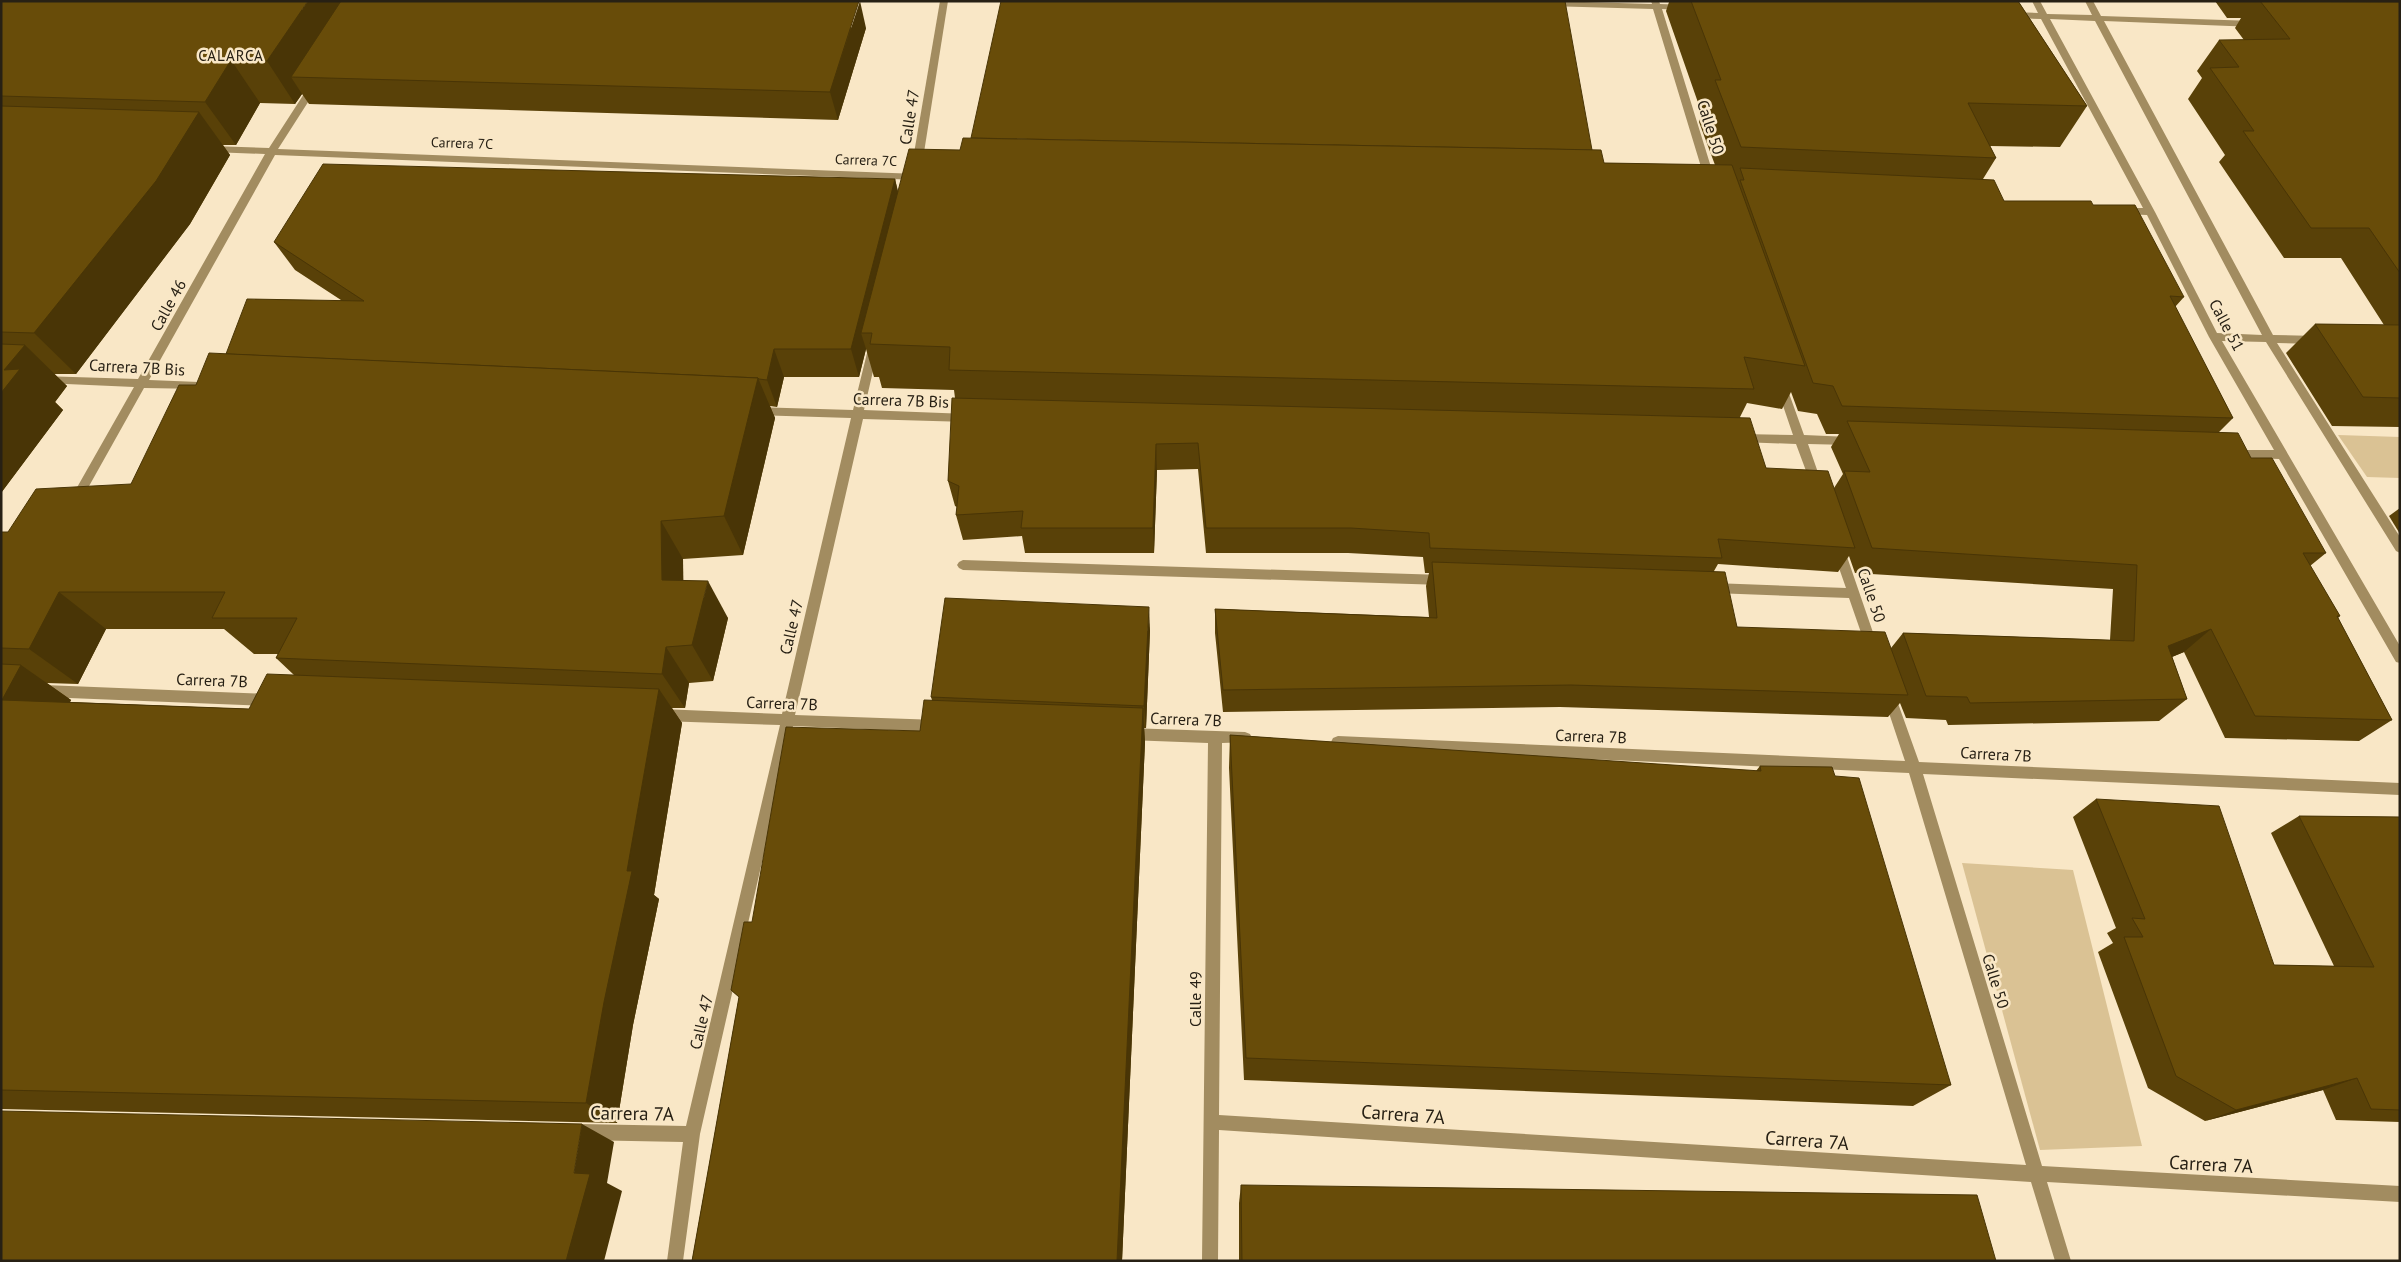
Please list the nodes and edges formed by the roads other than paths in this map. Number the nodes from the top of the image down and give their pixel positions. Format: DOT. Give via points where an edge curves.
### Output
graph roads {
  1 [pos="944,1"];
  2 [pos="2036,1"];
  3 [pos="2090,1"];
  4 [pos="1541,3"];
  5 [pos="1655,4"];
  6 [pos="1696,7"];
  7 [pos="2005,15"];
  8 [pos="2045,16"];
  9 [pos="2100,19"];
  10 [pos="2264,24"];
  11 [pos="320,76"];
  12 [pos="205,149"];
  13 [pos="272,151"];
  14 [pos="918,180"];
  15 [pos="1715,193"];
  16 [pos="2110,210"];
  17 [pos="2150,212"];
  18 [pos="878,330"];
  19 [pos="2214,337"];
  20 [pos="2269,338"];
  21 [pos="2325,340"];
  22 [pos="1776,371"];
  23 [pos="30,379"];
  24 [pos="143,384"];
  25 [pos="212,387"];
  26 [pos="747,411"];
  27 [pos="856,416"];
  28 [pos="975,419"];
  29 [pos="1730,438"];
  30 [pos="1800,439"];
  31 [pos="1859,441"];
  32 [pos="2222,453"];
  33 [pos="2281,455"];
  34 [pos="1819,493"];
  35 [pos="70,510"];
  36 [pos="1835,538"];
  37 [pos="2400,548"];
  38 [pos="963,565"];
  39 [pos="1458,580"];
  40 [pos="1705,588"];
  41 [pos="1854,592"];
  42 [pos="1876,657"];
  43 [pos="2400,658"];
  44 [pos="1885,684"];
  45 [pos="31,690"];
  46 [pos="289,701"];
  47 [pos="647,715"];
  48 [pos="786,720"];
  49 [pos="955,727"];
  50 [pos="1115,733"];
  51 [pos="1215,737"];
  52 [pos="1255,739"];
  53 [pos="1324,742"];
  54 [pos="1914,767"];
  55 [pos="2400,790"];
  56 [pos="1212,1122"];
  57 [pos="564,1132"];
  58 [pos="692,1134"];
  59 [pos="2037,1174"];
  60 [pos="2400,1194"];
  61 [pos="675,1261"];
  62 [pos="1210,1261"];
  63 [pos="2064,1261"];
  1 -- 14 [label="street, Calle 47"];
  2 -- 8 [label="street, Calle 51"];
  3 -- 9 [label="street, Calle 51"];
  4 -- 5 [label="street"];
  5 -- 6 [label="street"];
  5 -- 15 [label="street, Calle 50"];
  7 -- 8 [label="street"];
  8 -- 9 [label="street"];
  8 -- 17 [label="street, Calle 51"];
  9 -- 10 [label="street"];
  9 -- 20 [label="street, Calle 51"];
  11 -- 13 [label="street, Calle 46"];
  12 -- 13 [label="street, Carrera 7C"];
  13 -- 14 [label="street, Carrera 7C"];
  13 -- 24 [label="street, Calle 46"];
  16 -- 17 [label="street"];
  17 -- 19 [label="street, Calle 51"];
  18 -- 27 [label="street, Calle 47"];
  19 -- 20 [label="street"];
  19 -- 33 [label="street, Calle 51"];
  20 -- 21 [label="street"];
  20 -- 37 [label="street, Calle 51"];
  22 -- 30 [label="street"];
  23 -- 24 [label="street, Carrera 7B Bis"];
  24 -- 25 [label="street, Carrera 7B Bis"];
  24 -- 35 [label="street, Calle 46"];
  26 -- 27 [label="street, Carrera 7B Bis"];
  27 -- 28 [label="street, Carrera 7B Bis"];
  27 -- 48 [label="street, Calle 47"];
  29 -- 30 [label="street"];
  30 -- 31 [label="street"];
  30 -- 34 [label="street"];
  32 -- 33 [label="street"];
  33 -- 43 [label="street, Calle 51"];
  36 -- 41 [label="street, Calle 50"];
  38 -- 39 [label="street"];
  40 -- 41 [label="street"];
  41 -- 42 [label="street, Calle 50"];
  44 -- 54 [label="street, Calle 50"];
  45 -- 46 [label="street, Carrera 7B"];
  47 -- 48 [label="street, Carrera 7B"];
  48 -- 49 [label="street, Carrera 7B"];
  48 -- 58 [label="street, Calle 47"];
  50 -- 51 [label="street, Carrera 7B"];
  51 -- 52 [label="street, Carrera 7B"];
  51 -- 56 [label="street, Calle 49"];
  53 -- 54 [label="street, Carrera 7B"];
  54 -- 55 [label="street, Carrera 7B"];
  54 -- 59 [label="street, Calle 50"];
  56 -- 59 [label="street, Carrera 7A"];
  56 -- 62 [label="street, Calle 49"];
  57 -- 58 [label="street, Carrera 7A"];
  58 -- 61 [label="street, Calle 47"];
  59 -- 60 [label="street, Carrera 7A"];
  59 -- 63 [label="street, Calle 50"];
}
